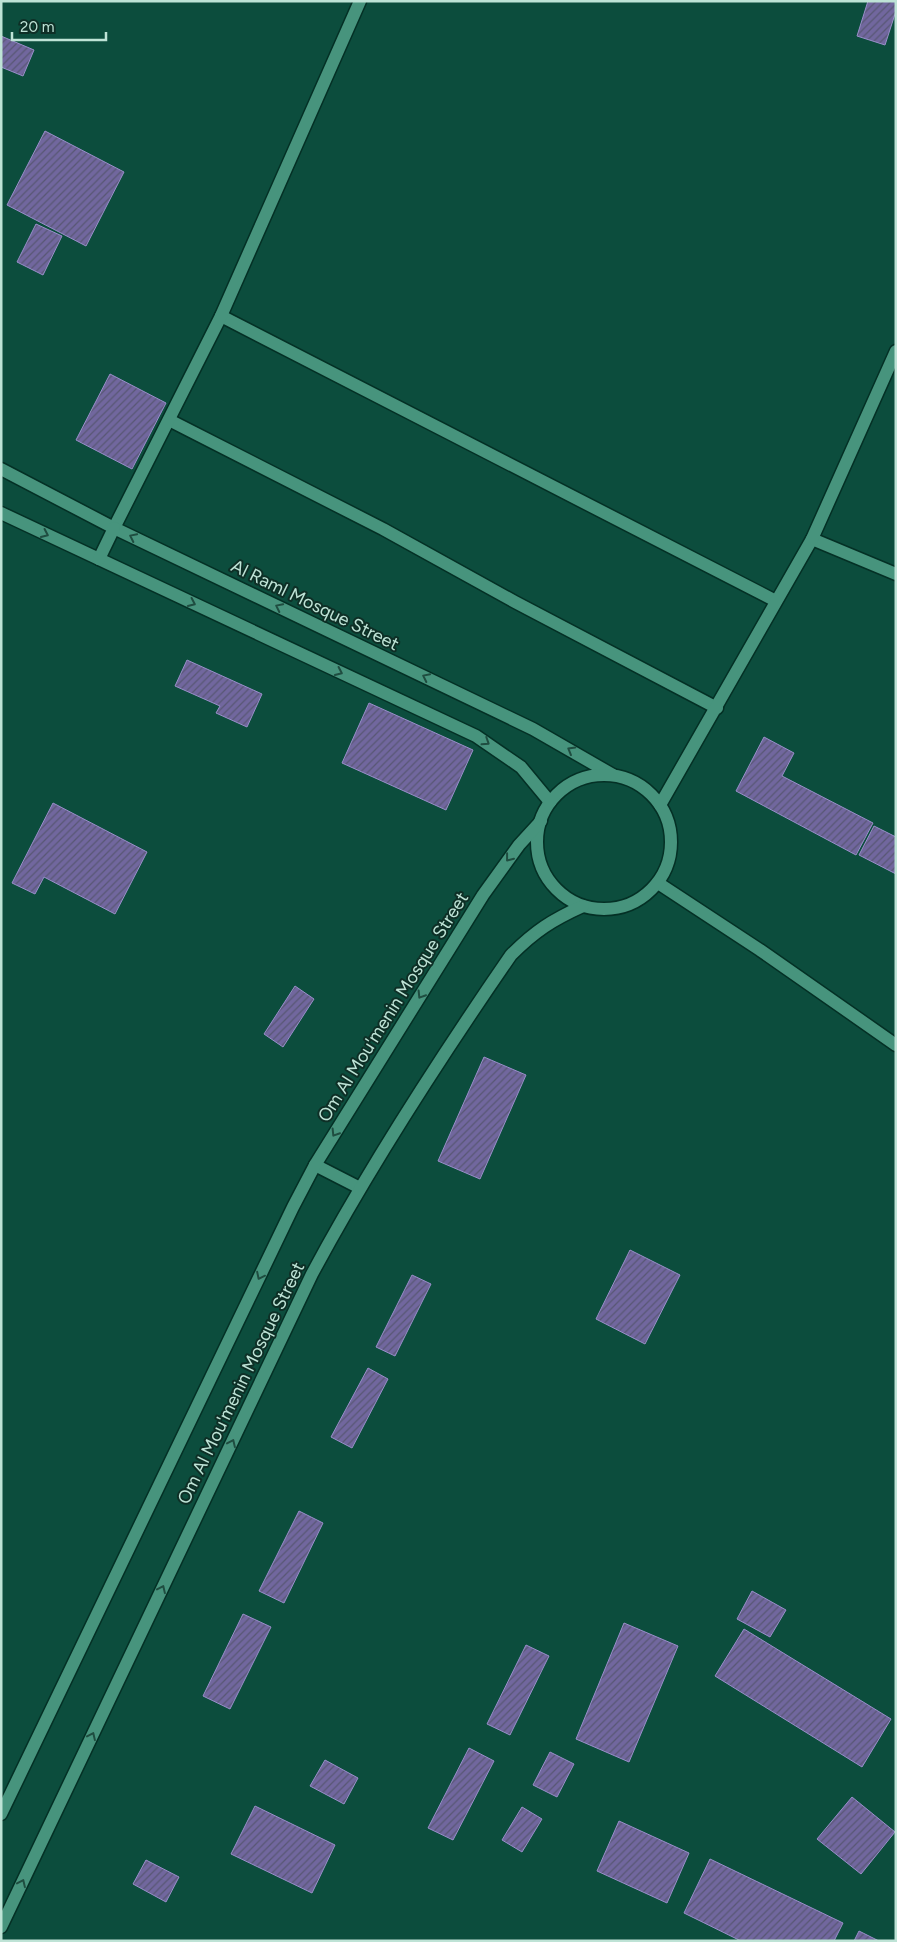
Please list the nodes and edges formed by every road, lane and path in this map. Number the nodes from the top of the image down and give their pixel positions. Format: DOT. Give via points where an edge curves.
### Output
graph roads {
  1 [pos="360,1"];
  2 [pos="221,316"];
  3 [pos="896,351"];
  4 [pos="169,420"];
  5 [pos="1,469"];
  6 [pos="1,513"];
  7 [pos="114,528"];
  8 [pos="812,539"];
  9 [pos="99,559"];
  10 [pos="896,574"];
  11 [pos="776,601"];
  12 [pos="717,708"];
  13 [pos="613,775"];
  14 [pos="550,802"];
  15 [pos="660,805"];
  16 [pos="540,821"];
  17 [pos="658,883"];
  18 [pos="583,906"];
  19 [pos="896,1045"];
  20 [pos="315,1165"];
  21 [pos="360,1188"];
  22 [pos="1,1814"];
  23 [pos="1,1927"];
  1 -- 2 [label="street"];
  2 -- 4 [label="street"];
  2 -- 11 [label="street"];
  3 -- 8 [label="street"];
  4 -- 7 [label="street"];
  4 -- 12 [label="street" via="383,529"];
  5 -- 7 [label="street, Al Raml Mosque Street"];
  6 -- 9 [label="street, one-way"];
  7 -- 9 [label="street"];
  13 -- 7 [label="street, Al Raml Mosque Street, one-way" via="533,729"];
  8 -- 10 [label="street"];
  8 -- 11 [label="street"];
  9 -- 14 [label="street, one-way" via="476,736 521,767"];
  11 -- 12 [label="street"];
  12 -- 15 [label="street"];
  13 -- 14 [label="street" via="589,777 567,786"];
  13 -- 15 [label="street" via="631,780"];
  14 -- 16 [label="street"];
  15 -- 17 [label="street" via="668,822 672,843 668,864"];
  16 -- 18 [label="street" via="536,842 540,862 559,891"];
  16 -- 20 [label="street, Om Al Mou'menin Mosque Street, one-way" via="483,895"];
  17 -- 18 [label="street" via="643,898 624,906 604,909"];
  17 -- 19 [label="street"];
  18 -- 21 [label="street, Om Al Mou'menin Mosque Street" via="532,934 511,955"];
  20 -- 21 [label="street"];
  20 -- 22 [label="street, Om Al Mou'menin Mosque Street, one-way"];
  23 -- 21 [label="street, Om Al Mou'menin Mosque Street, one-way" via="312,1274"];
}
